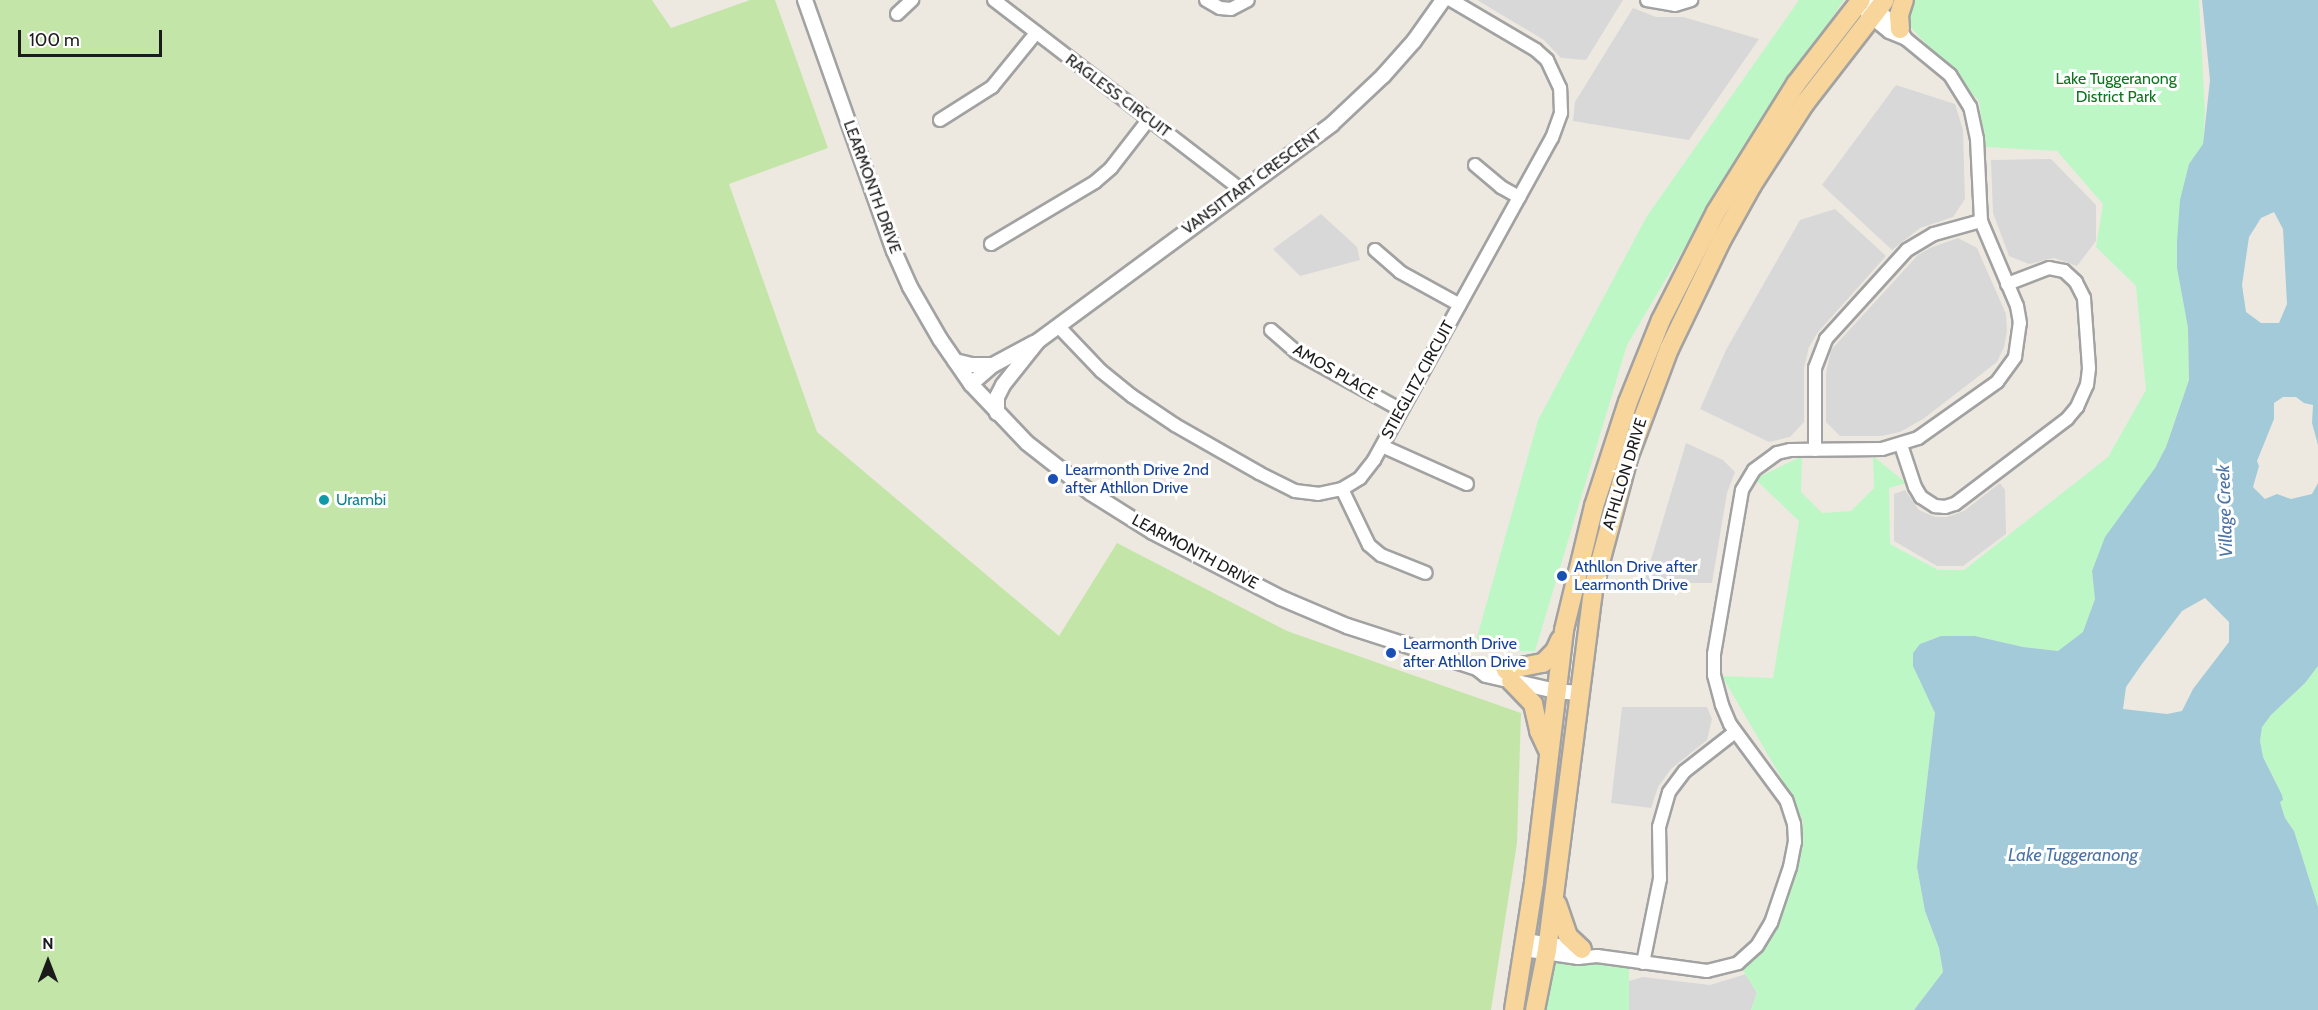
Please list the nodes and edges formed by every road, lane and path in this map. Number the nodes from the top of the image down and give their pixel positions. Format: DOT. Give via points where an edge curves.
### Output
graph roads {
  1 [pos="805,0"];
  2 [pos="912,0"];
  3 [pos="994,0"];
  4 [pos="1206,0"];
  5 [pos="1248,0"];
  6 [pos="1443,0"];
  7 [pos="1451,0"];
  8 [pos="1647,0"];
  9 [pos="1691,0"];
  10 [pos="1904,0"];
  11 [pos="1870,5"];
  12 [pos="897,14"];
  13 [pos="1036,33"];
  14 [pos="1903,34"];
  15 [pos="1149,119"];
  16 [pos="940,120"];
  17 [pos="1475,165"];
  18 [pos="1243,190"];
  19 [pos="1519,197"];
  20 [pos="1981,221"];
  21 [pos="991,244"];
  22 [pos="1375,250"];
  23 [pos="2007,284"];
  24 [pos="1460,305"];
  25 [pos="1059,327"];
  26 [pos="1271,330"];
  27 [pos="1038,341"];
  28 [pos="956,361"];
  29 [pos="993,365"];
  30 [pos="971,384"];
  31 [pos="1401,411"];
  32 [pos="997,413"];
  33 [pos="1902,445"];
  34 [pos="1382,446"];
  35 [pos="1815,450"];
  36 [pos="1467,484"];
  37 [pos="1341,489"];
  38 [pos="1426,573"];
  39 [pos="1564,630"];
  40 [pos="1509,675"];
  41 [pos="1557,687"];
  42 [pos="1578,693"];
  43 [pos="1735,732"];
  44 [pos="1549,751"];
  45 [pos="1556,887"];
  46 [pos="1525,945"];
  47 [pos="1547,948"];
  48 [pos="1589,952"];
  49 [pos="1643,963"];
  50 [pos="1514,1010"];
  51 [pos="1536,1010"];
  1 -- 28 [label="street, LEARMONTH DRIVE" via="897,258 920,305"];
  2 -- 12 [label="street"];
  3 -- 13 [label="street, RAGLESS CIRCUIT"];
  4 -- 5 [label="street" via="1231,9"];
  6 -- 18 [label="street, VANSITTART CRESCENT" via="1414,41 1366,92 1332,124"];
  7 -- 19 [label="street, STIEGLITZ CIRCUIT" via="1536,51 1555,73 1561,96 1557,128"];
  8 -- 9 [label="street" via="1675,5"];
  10 -- 14 [label="main road" via="1899,15"];
  11 -- 14 [label="street"];
  11 -- 39 [label="main road, ATHLLON DRIVE" via="1796,84 1756,143 1661,320 1604,471"];
  11 -- 42 [label="main road, ATHLLON DRIVE" via="1752,185 1668,349 1608,528 1594,585"];
  13 -- 15 [label="street, RAGLESS CIRCUIT"];
  13 -- 16 [label="street" via="992,87"];
  14 -- 20 [label="street" via="1950,75 1970,107 1977,139"];
  15 -- 18 [label="street, RAGLESS CIRCUIT"];
  15 -- 21 [label="street" via="1111,168 1095,182"];
  17 -- 19 [label="street"];
  18 -- 25 [label="street, VANSITTART CRESCENT"];
  19 -- 24 [label="street, STIEGLITZ CIRCUIT"];
  20 -- 23 [label="street"];
  20 -- 35 [label="street" via="1934,234 1907,250 1826,339 1815,368"];
  22 -- 24 [label="street" via="1400,272"];
  23 -- 33 [label="street" via="2020,323 2017,348 2007,371 1926,433"];
  23 -- 33 [label="street" via="2049,268 2064,271 2076,282 2084,298 2089,368 2087,385 2077,407 2067,419 1955,504 1945,507 1921,497"];
  24 -- 31 [label="street, STIEGLITZ CIRCUIT"];
  25 -- 27 [label="street, VANSITTART CRESCENT"];
  25 -- 37 [label="street, STIEGLITZ CIRCUIT" via="1101,371 1132,396 1231,458 1303,493"];
  26 -- 31 [label="street, AMOS PLACE" via="1296,352"];
  27 -- 29 [label="street, VANSITTART CRESCENT"];
  27 -- 32 [label="street, VANSITTART CRESCENT" via="1003,385 997,397"];
  28 -- 29 [label="street"];
  28 -- 30 [label="street, LEARMONTH DRIVE"];
  29 -- 30 [label="street, VANSITTART CRESCENT"];
  30 -- 32 [label="street, LEARMONTH DRIVE"];
  31 -- 34 [label="street, STIEGLITZ CIRCUIT"];
  32 -- 40 [label="street, LEARMONTH DRIVE" via="1035,450 1091,493 1216,567 1347,626"];
  33 -- 35 [label="street"];
  34 -- 36 [label="street"];
  34 -- 37 [label="street, STIEGLITZ CIRCUIT" via="1365,473"];
  35 -- 43 [label="street" via="1790,450 1770,456 1754,470 1742,490 1714,654 1716,686"];
  37 -- 38 [label="street" via="1369,545 1381,555"];
  39 -- 40 [label="main road" via="1547,660"];
  39 -- 41 [label="main road, ATHLLON DRIVE"];
  40 -- 41 [label="street, LEARMONTH DRIVE"];
  40 -- 44 [label="main road" via="1533,704 1539,731"];
  41 -- 42 [label="street, LEARMONTH DRIVE"];
  41 -- 44 [label="main road, ATHLLON DRIVE"];
  42 -- 45 [label="main road, ATHLLON DRIVE"];
  43 -- 49 [label="street" via="1685,771 1662,808 1660,879"];
  43 -- 49 [label="street" via="1786,800 1794,824 1793,859 1771,923 1751,953 1723,969 1692,971"];
  44 -- 46 [label="main road, ATHLLON DRIVE"];
  45 -- 47 [label="main road, ATHLLON DRIVE"];
  45 -- 48 [label="main road" via="1561,921 1568,936"];
  46 -- 47 [label="street"];
  46 -- 50 [label="main road, ATHLLON DRIVE"];
  47 -- 48 [label="street" via="1578,958"];
  47 -- 51 [label="main road, ATHLLON DRIVE"];
  48 -- 49 [label="street"];
}
